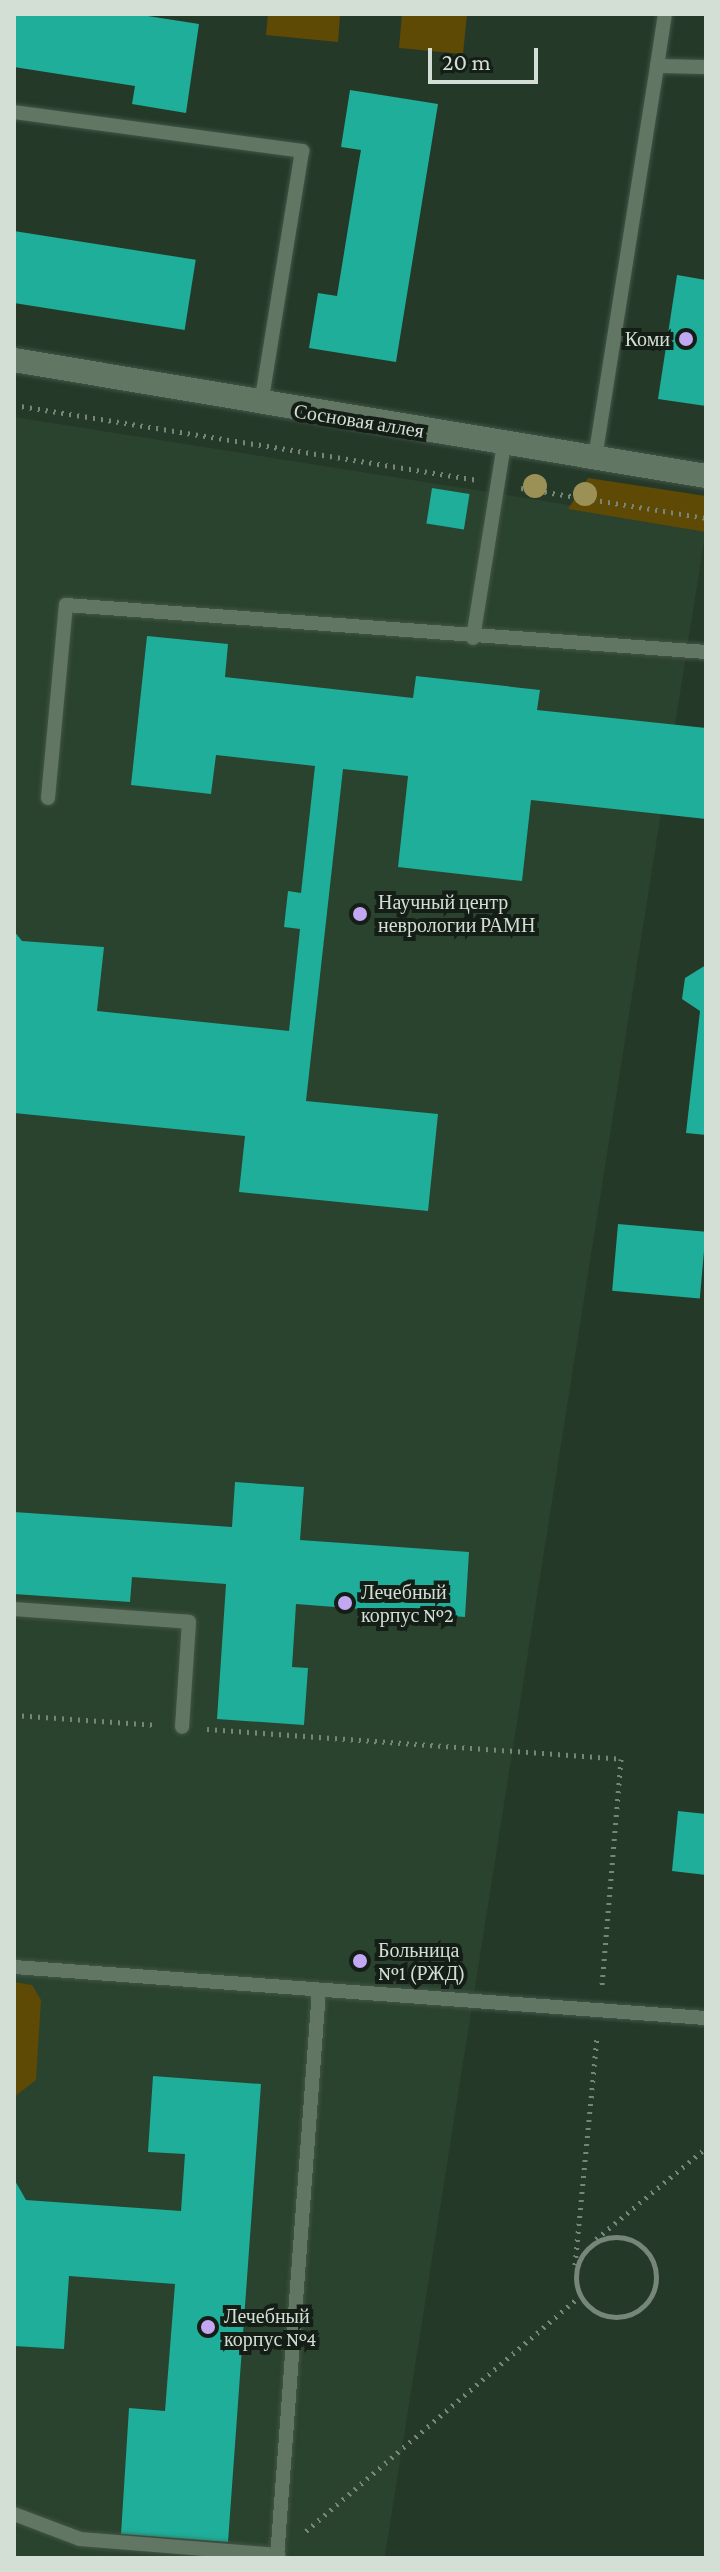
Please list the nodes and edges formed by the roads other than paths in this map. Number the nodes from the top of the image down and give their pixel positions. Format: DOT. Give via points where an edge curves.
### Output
graph roads {
  1 [pos="665,14"];
  2 [pos="657,66"];
  3 [pos="706,67"];
  4 [pos="14,112"];
  5 [pos="14,360"];
  6 [pos="261,405"];
  7 [pos="504,444"];
  8 [pos="595,458"];
  9 [pos="706,476"];
  10 [pos="473,638"];
  11 [pos="706,652"];
  12 [pos="48,798"];
  13 [pos="14,1609"];
  14 [pos="182,1727"];
  15 [pos="14,1967"];
  16 [pos="319,1990"];
  17 [pos="706,2018"];
  18 [pos="14,2514"];
  19 [pos="278,2557"];
  1 -- 2 [label="lane"];
  2 -- 3 [label="lane"];
  2 -- 8 [label="lane"];
  4 -- 6 [label="lane" via="302,151"];
  5 -- 6 [label="street, Сосновая аллея"];
  6 -- 7 [label="street, Сосновая аллея"];
  7 -- 8 [label="street, Сосновая аллея"];
  7 -- 10 [label="lane"];
  8 -- 9 [label="street, Сосновая аллея"];
  10 -- 11 [label="lane"];
  10 -- 12 [label="lane" via="66,605"];
  13 -- 14 [label="lane" via="189,1622"];
  15 -- 16 [label="lane"];
  16 -- 17 [label="lane"];
  16 -- 19 [label="lane"];
  18 -- 19 [label="lane" via="80,2539"];
}
